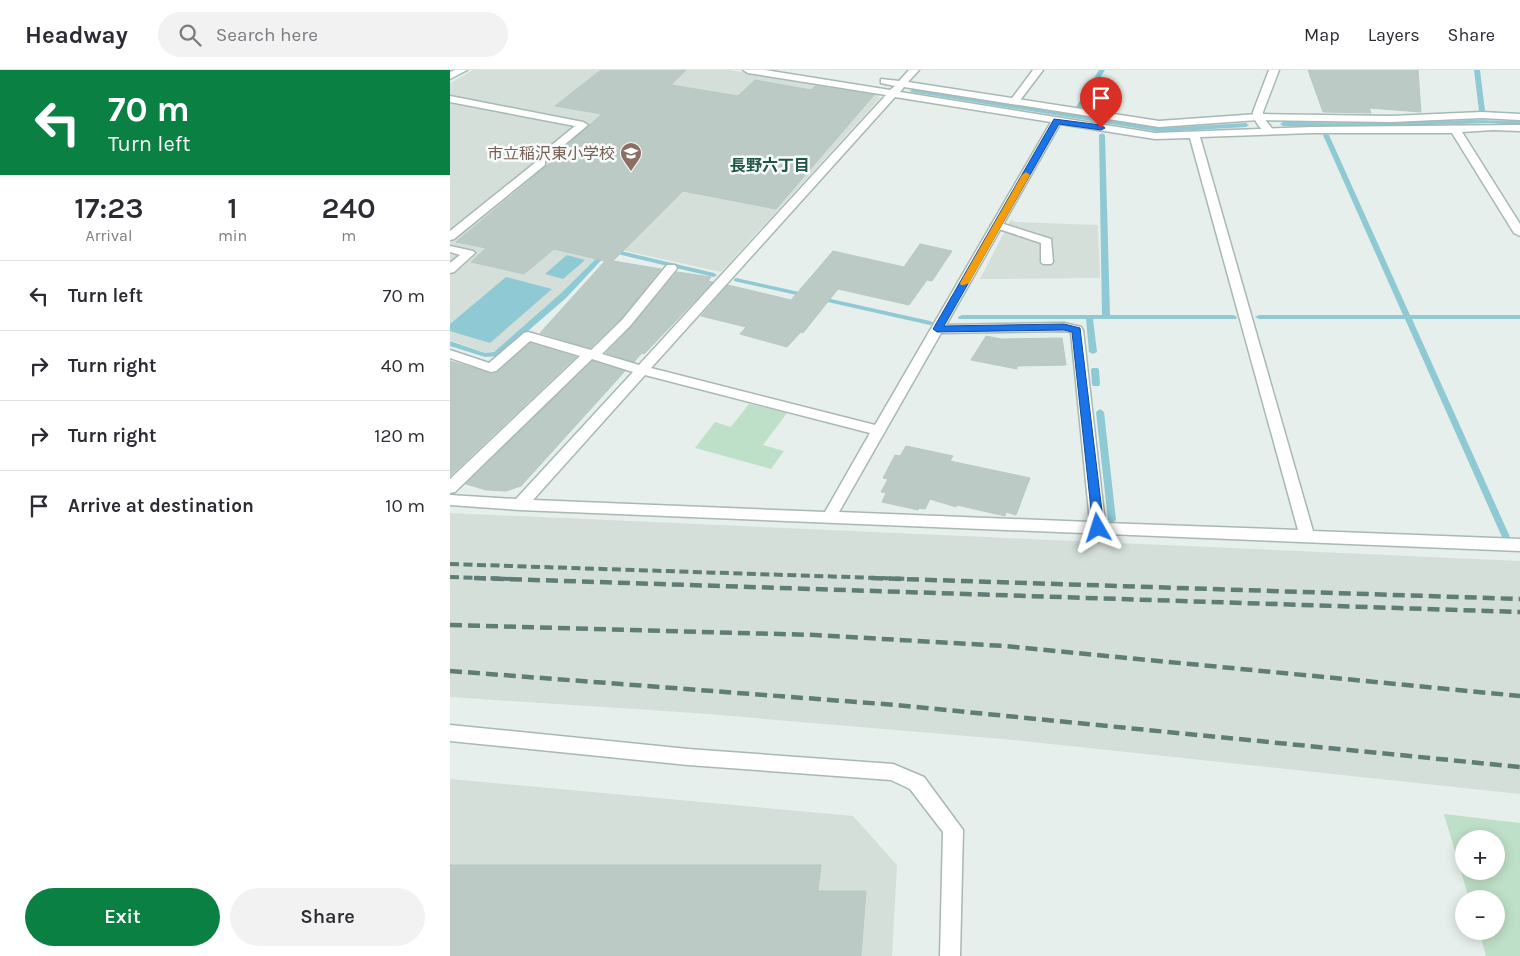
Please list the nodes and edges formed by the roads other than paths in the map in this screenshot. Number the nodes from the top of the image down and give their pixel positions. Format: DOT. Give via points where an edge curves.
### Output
graph roads {
  1 [pos="462,70"];
  2 [pos="748,70"];
  3 [pos="914,70"];
  4 [pos="1038,70"];
  5 [pos="1274,70"];
  6 [pos="450,76"];
  7 [pos="872,79"];
  8 [pos="897,88"];
  9 [pos="450,99"];
  10 [pos="1015,101"];
  11 [pos="1258,117"];
  12 [pos="1520,117"];
  13 [pos="1057,121"];
  14 [pos="1520,128"];
  15 [pos="1455,130"];
  16 [pos="1269,131"];
  17 [pos="1194,134"];
  18 [pos="997,225"];
  19 [pos="1520,233"];
  20 [pos="450,237"];
  21 [pos="450,249"];
  22 [pos="1047,262"];
  23 [pos="671,268"];
  24 [pos="450,269"];
  25 [pos="937,329"];
  26 [pos="450,354"];
  27 [pos="592,355"];
  28 [pos="642,370"];
  29 [pos="879,431"];
  30 [pos="450,488"];
  31 [pos="450,500"];
  32 [pos="520,505"];
  33 [pos="829,517"];
  34 [pos="1098,528"];
  35 [pos="1307,536"];
  36 [pos="1520,545"];
  37 [pos="450,732"];
  38 [pos="950,956"];
  1 -- 6 [label="street"];
  2 -- 8 [label="street"];
  3 -- 8 [label="street"];
  4 -- 10 [label="street"];
  5 -- 11 [label="street"];
  7 -- 8 [label="street"];
  8 -- 10 [label="street"];
  8 -- 13 [label="street"];
  8 -- 28 [label="street"];
  9 -- 20 [label="street" via="583,125"];
  10 -- 11 [label="street" via="1159,124"];
  11 -- 12 [label="street"];
  11 -- 16 [label="street"];
  13 -- 17 [label="street" via="1155,136"];
  13 -- 18 [label="street"];
  14 -- 15 [label="street"];
  15 -- 16 [label="street"];
  15 -- 19 [label="street"];
  16 -- 17 [label="street"];
  17 -- 35 [label="street"];
  18 -- 22 [label="street" via="1047,241"];
  18 -- 25 [label="street"];
  21 -- 24 [label="street" via="470,253"];
  23 -- 27 [label="street" via="626,323"];
  25 -- 29 [label="street"];
  25 -- 34 [label="street" via="1064,327 1077,330"];
  26 -- 27 [label="street" via="491,368 528,336"];
  27 -- 28 [label="street"];
  27 -- 30 [label="street"];
  28 -- 29 [label="street"];
  28 -- 32 [label="street"];
  29 -- 33 [label="street"];
  31 -- 32 [label="street"];
  32 -- 33 [label="street"];
  33 -- 34 [label="street"];
  34 -- 35 [label="street"];
  35 -- 36 [label="street"];
  37 -- 38 [label="street" via="688,757 893,772 917,783 953,830"];
}
